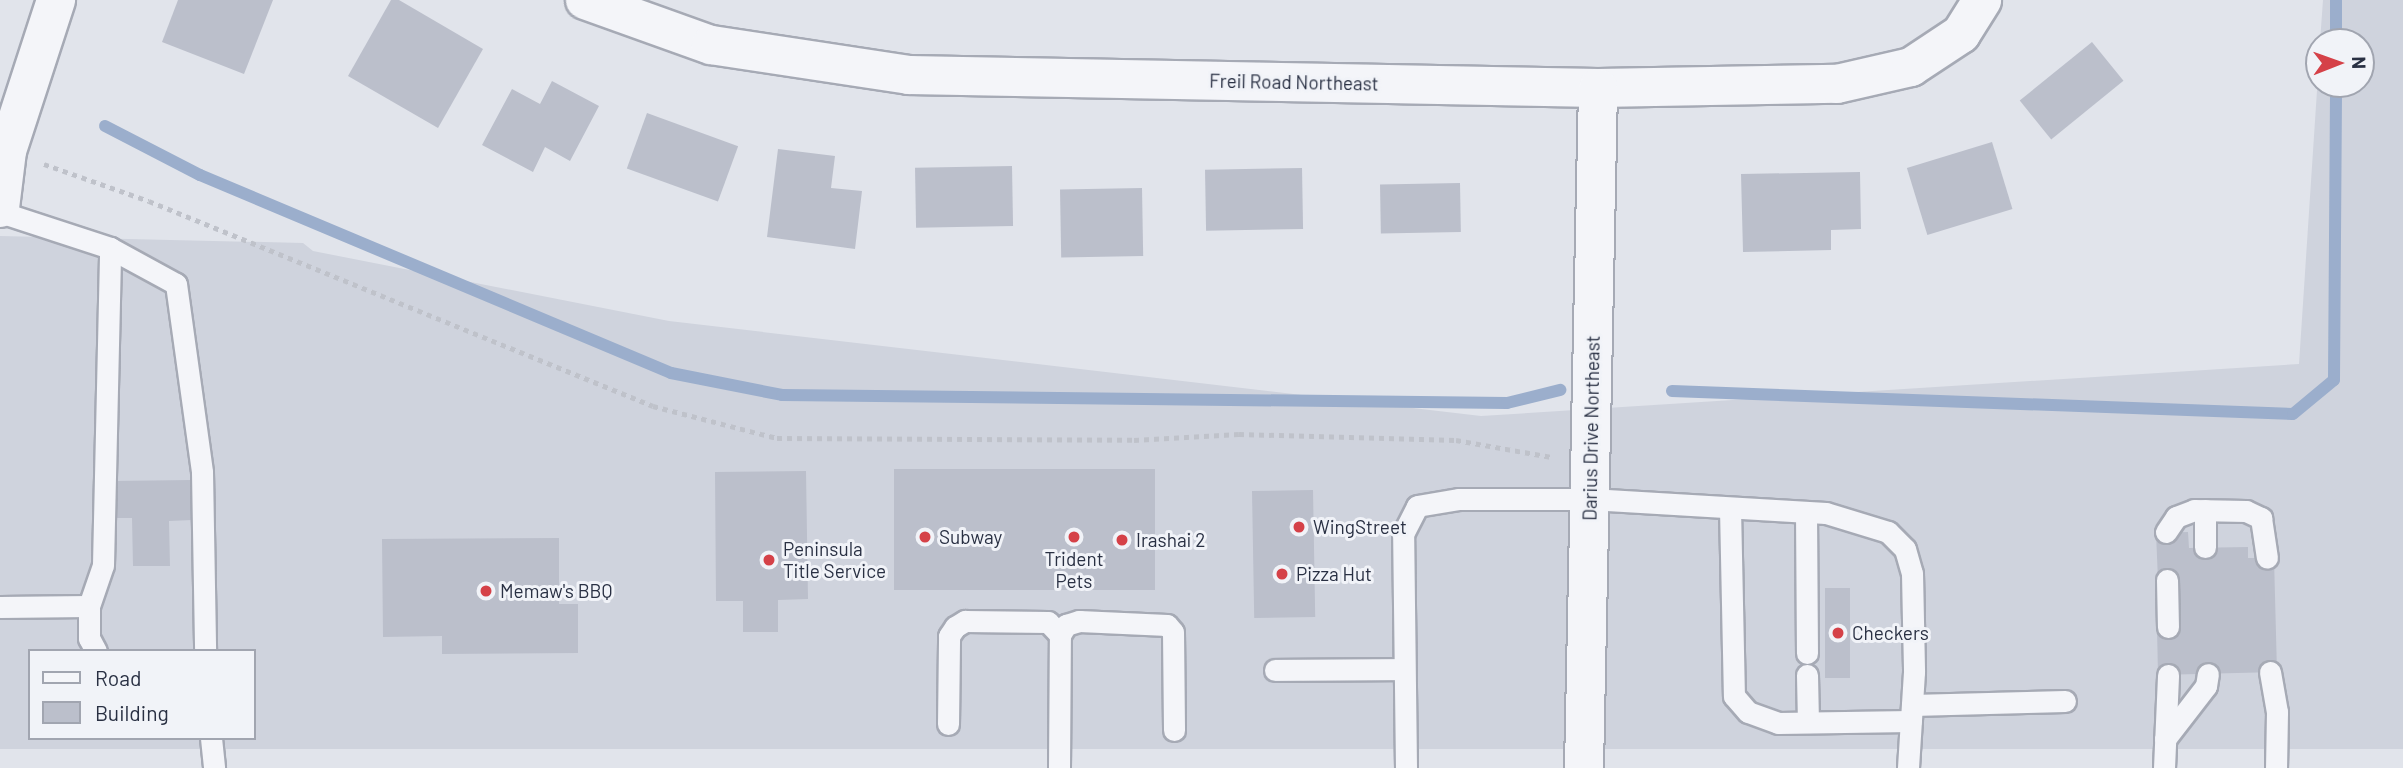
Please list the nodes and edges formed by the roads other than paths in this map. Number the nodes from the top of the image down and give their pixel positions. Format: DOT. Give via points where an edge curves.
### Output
graph roads {
  1 [pos="57,0"];
  2 [pos="585,0"];
  3 [pos="1982,0"];
  4 [pos="1598,88"];
  5 [pos="12,94"];
  6 [pos="4,149"];
  7 [pos="0,210"];
  8 [pos="110,248"];
  9 [pos="1590,481"];
  10 [pos="1730,508"];
  11 [pos="2205,510"];
  12 [pos="1806,512"];
  13 [pos="2166,533"];
  14 [pos="2205,547"];
  15 [pos="2267,558"];
  16 [pos="2167,580"];
  17 [pos="89,606"];
  18 [pos="0,607"];
  19 [pos="2168,627"];
  20 [pos="1059,635"];
  21 [pos="95,649"];
  22 [pos="205,649"];
  23 [pos="1807,653"];
  24 [pos="1403,669"];
  25 [pos="1275,670"];
  26 [pos="2270,673"];
  27 [pos="2208,674"];
  28 [pos="1807,675"];
  29 [pos="2168,675"];
  30 [pos="2064,701"];
  31 [pos="1911,713"];
  32 [pos="1808,722"];
  33 [pos="948,724"];
  34 [pos="1174,730"];
  35 [pos="2165,739"];
  36 [pos="211,740"];
  37 [pos="214,768"];
  38 [pos="1059,768"];
  39 [pos="1406,768"];
  40 [pos="1584,768"];
  41 [pos="1908,768"];
  42 [pos="2164,768"];
  43 [pos="2276,768"];
  1 -- 5 [label="street"];
  2 -- 4 [label="street, Freil Road Northeast" via="711,45 909,75"];
  3 -- 4 [label="street, Freil Road Northeast" via="1961,34 1910,67 1837,84"];
  4 -- 9 [label="street, Darius Drive Northeast"];
  5 -- 6 [label="street"];
  6 -- 7 [label="street"];
  7 -- 8 [label="lane"];
  8 -- 17 [label="lane" via="103,565"];
  8 -- 22 [label="lane" via="176,284 202,472"];
  9 -- 10 [label="lane"];
  9 -- 24 [label="lane" via="1417,506 1403,534"];
  9 -- 40 [label="street, Darius Drive Northeast"];
  10 -- 12 [label="lane"];
  10 -- 32 [label="lane" via="1734,696 1748,712 1778,723"];
  11 -- 13 [label="lane" via="2176,517"];
  11 -- 14 [label="lane"];
  11 -- 15 [label="lane" via="2246,511 2262,518"];
  12 -- 23 [label="lane"];
  12 -- 31 [label="lane" via="1864,521 1888,532 1905,549 1912,573"];
  16 -- 19 [label="lane"];
  17 -- 18 [label="lane"];
  17 -- 21 [label="lane" via="89,638"];
  20 -- 33 [label="lane" via="1048,622 965,621 955,627 949,636"];
  20 -- 34 [label="lane" via="1066,625 1079,621 1167,625 1173,632"];
  20 -- 38 [label="lane"];
  24 -- 25 [label="lane"];
  24 -- 39 [label="lane"];
  26 -- 43 [label="lane" via="2277,712"];
  27 -- 35 [label="lane" via="2206,686"];
  28 -- 32 [label="lane"];
  29 -- 35 [label="lane"];
  30 -- 31 [label="lane"];
  31 -- 32 [label="lane"];
  31 -- 41 [label="lane"];
  35 -- 42 [label="lane"];
  36 -- 37 [label="lane"];
}
